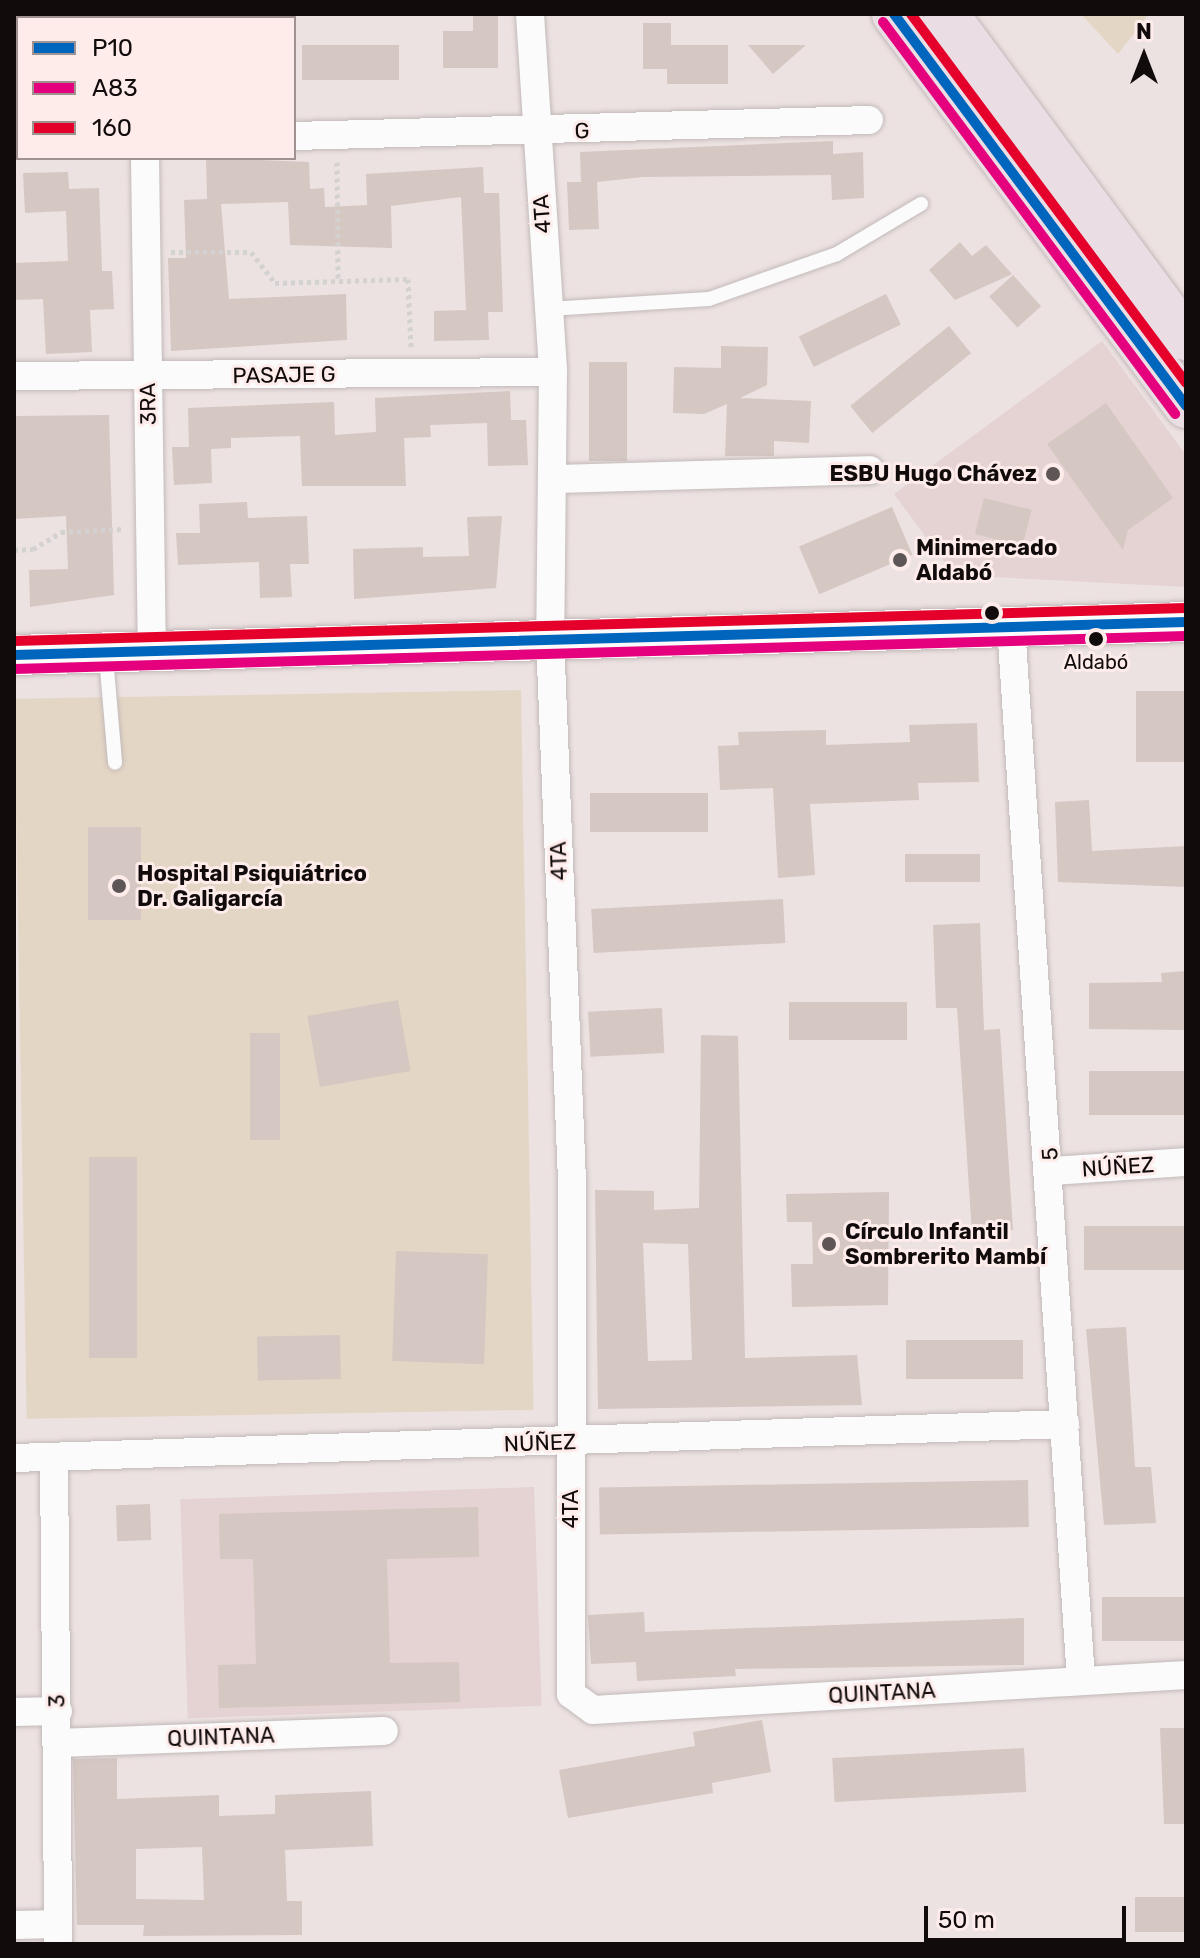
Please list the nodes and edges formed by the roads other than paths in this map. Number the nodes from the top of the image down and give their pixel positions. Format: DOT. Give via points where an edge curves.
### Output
graph roads {
  1 [pos="530,14"];
  2 [pos="894,14"];
  3 [pos="946,14"];
  4 [pos="869,120"];
  5 [pos="537,132"];
  6 [pos="296,136"];
  7 [pos="145,160"];
  8 [pos="921,204"];
  9 [pos="549,309"];
  10 [pos="1186,338"];
  11 [pos="553,372"];
  12 [pos="14,376"];
  13 [pos="148,377"];
  14 [pos="1186,406"];
  15 [pos="870,470"];
  16 [pos="554,479"];
  17 [pos="1186,622"];
  18 [pos="1011,626"];
  19 [pos="550,638"];
  20 [pos="152,651"];
  21 [pos="106,652"];
  22 [pos="14,655"];
  23 [pos="115,763"];
  24 [pos="1186,1162"];
  25 [pos="1051,1171"];
  26 [pos="1065,1424"];
  27 [pos="571,1442"];
  28 [pos="14,1458"];
  29 [pos="54,1458"];
  30 [pos="1186,1675"];
  31 [pos="1081,1681"];
  32 [pos="578,1707"];
  33 [pos="58,1711"];
  34 [pos="14,1712"];
  35 [pos="384,1731"];
  36 [pos="58,1743"];
  37 [pos="14,1925"];
  38 [pos="58,1934"];
  1 -- 5 [label="street, 4TA"];
  2 -- 14 [label="highway"];
  3 -- 10 [label="highway"];
  4 -- 5 [label="street, G"];
  5 -- 6 [label="street, G"];
  5 -- 9 [label="street, 4TA"];
  7 -- 13 [label="street, 3RA"];
  8 -- 9 [label="lane" via="837,254 709,299"];
  9 -- 11 [label="street, 4TA"];
  11 -- 13 [label="street, PASAJE G"];
  11 -- 16 [label="street, 4TA"];
  12 -- 13 [label="street, PASAJE G"];
  13 -- 20 [label="street, 3RA"];
  15 -- 16 [label="street"];
  16 -- 19 [label="street, 4TA"];
  17 -- 18 [label="main road"];
  18 -- 19 [label="main road"];
  18 -- 25 [label="street, 5"];
  19 -- 20 [label="main road"];
  19 -- 27 [label="street, 4TA" via="572,1182"];
  20 -- 21 [label="main road"];
  21 -- 22 [label="main road"];
  21 -- 23 [label="lane"];
  24 -- 25 [label="street, NÚÑEZ"];
  25 -- 26 [label="street, 5"];
  26 -- 27 [label="street, NÚÑEZ"];
  26 -- 31 [label="street, 5"];
  27 -- 29 [label="street, NÚÑEZ"];
  27 -- 32 [label="street, 4TA" via="571,1694"];
  28 -- 29 [label="street, NÚÑEZ"];
  29 -- 33 [label="street, 3"];
  30 -- 31 [label="street, QUINTANA"];
  31 -- 32 [label="street, QUINTANA"];
  33 -- 34 [label="street"];
  33 -- 36 [label="street, 3"];
  35 -- 36 [label="street, QUINTANA"];
  36 -- 38 [label="street, 3"];
  37 -- 38 [label="street"];
}
